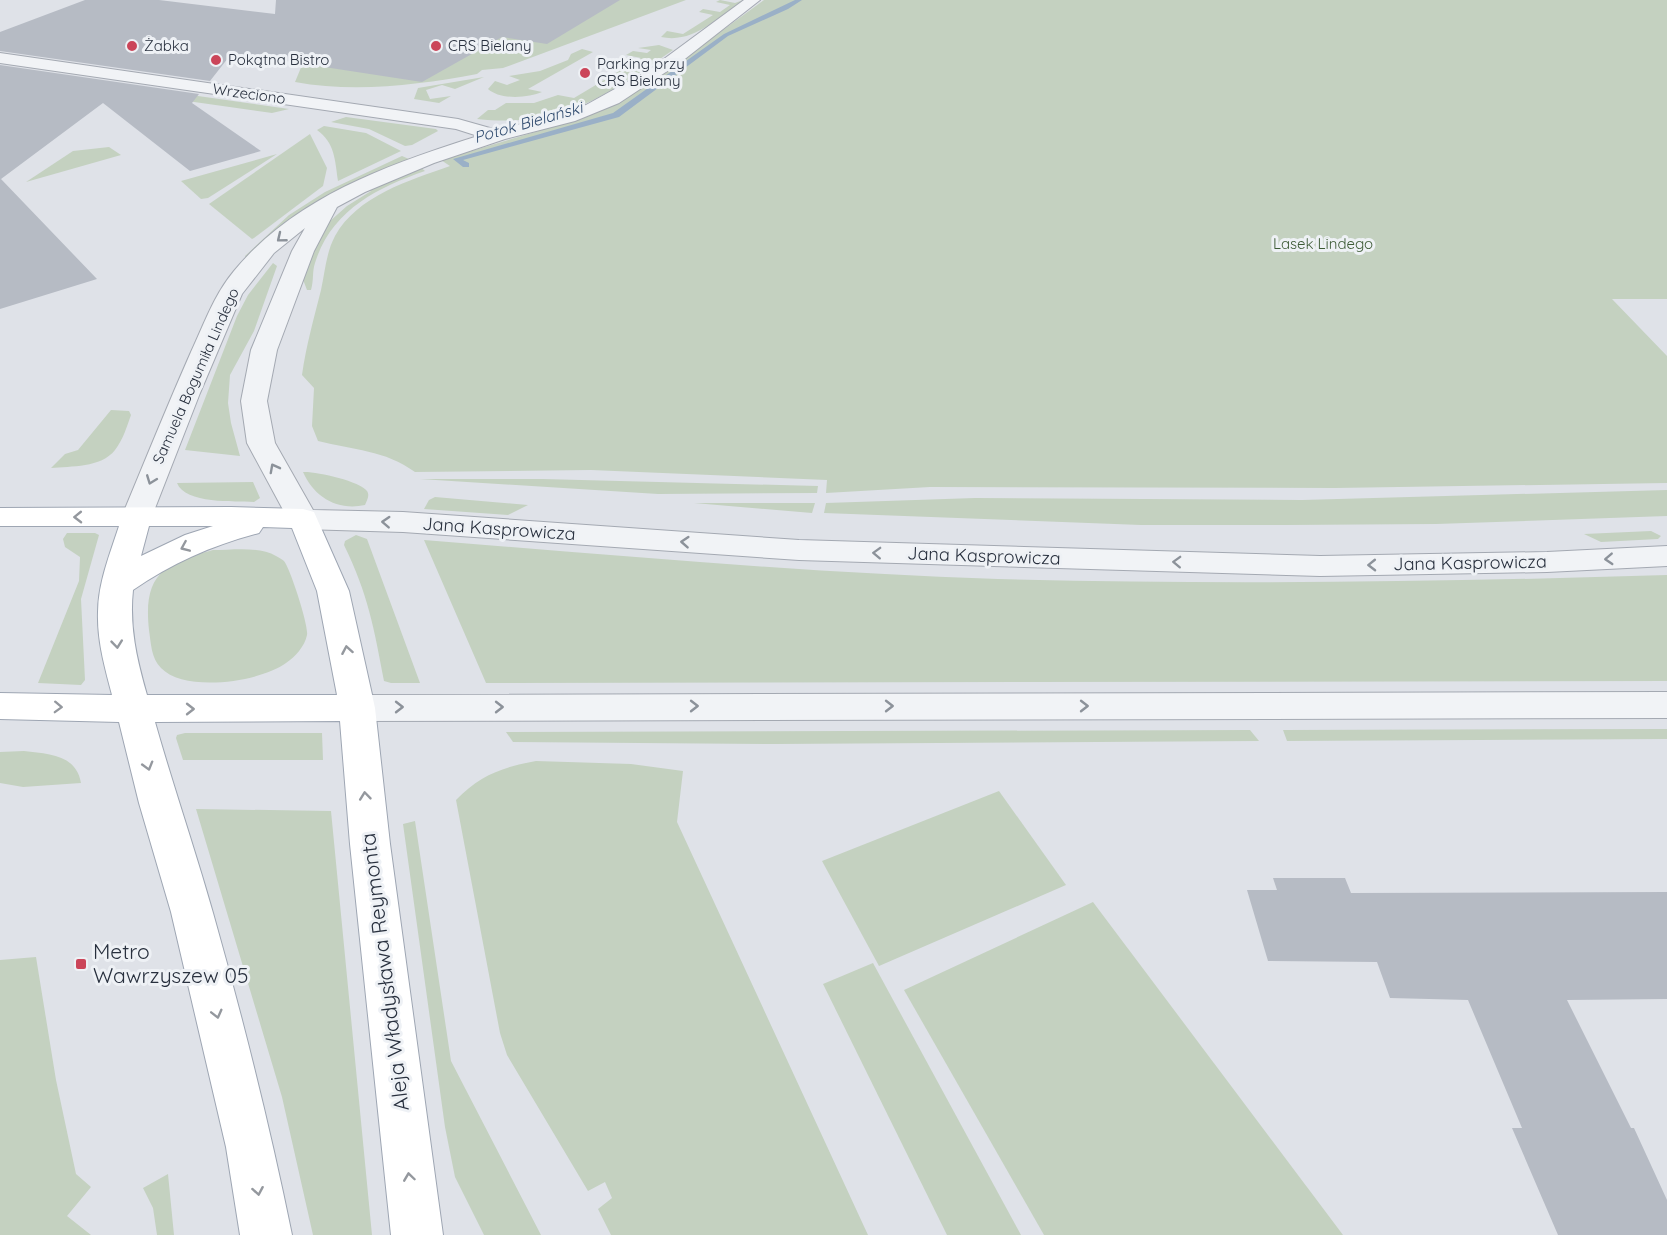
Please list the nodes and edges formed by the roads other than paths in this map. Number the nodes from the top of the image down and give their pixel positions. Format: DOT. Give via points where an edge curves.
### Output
graph roads {
  1 [pos="753,0"];
  2 [pos="0,58"];
  3 [pos="498,136"];
  4 [pos="328,204"];
  5 [pos="137,516"];
  6 [pos="0,517"];
  7 [pos="303,519"];
  8 [pos="1667,556"];
  9 [pos="117,585"];
  10 [pos="1667,705"];
  11 [pos="0,706"];
  12 [pos="357,708"];
  13 [pos="131,710"];
  14 [pos="266,1235"];
  15 [pos="417,1235"];
  1 -- 3 [label="street, Samuela Bogumiła Lindego" via="611,100 584,113"];
  2 -- 3 [label="street, Wrzeciono" via="458,124"];
  3 -- 4 [label="street, Samuela Bogumiła Lindego" via="393,172"];
  4 -- 5 [label="street, Samuela Bogumiła Lindego, one-way" via="256,259 229,294"];
  7 -- 4 [label="street, one-way" via="261,443 254,401 264,350 303,251"];
  5 -- 6 [label="main road, one-way"];
  5 -- 7 [label="main road"];
  5 -- 9 [label="main road"];
  8 -- 7 [label="street, Jana Kasprowicza, one-way" via="1296,565 799,550 403,522"];
  7 -- 9 [label="main road, one-way" via="215,535 161,558"];
  12 -- 7 [label="main road, Aleja Władysława Reymonta, one-way" via="333,591"];
  9 -- 13 [label="main road, one-way" via="117,648"];
  12 -- 10 [label="street, one-way"];
  11 -- 13 [label="main road, one-way"];
  13 -- 12 [label="main road, one-way"];
  15 -- 12 [label="main road, Aleja Władysława Reymonta, one-way"];
  13 -- 14 [label="main road, one-way" via="192,912 250,1147"];
}
